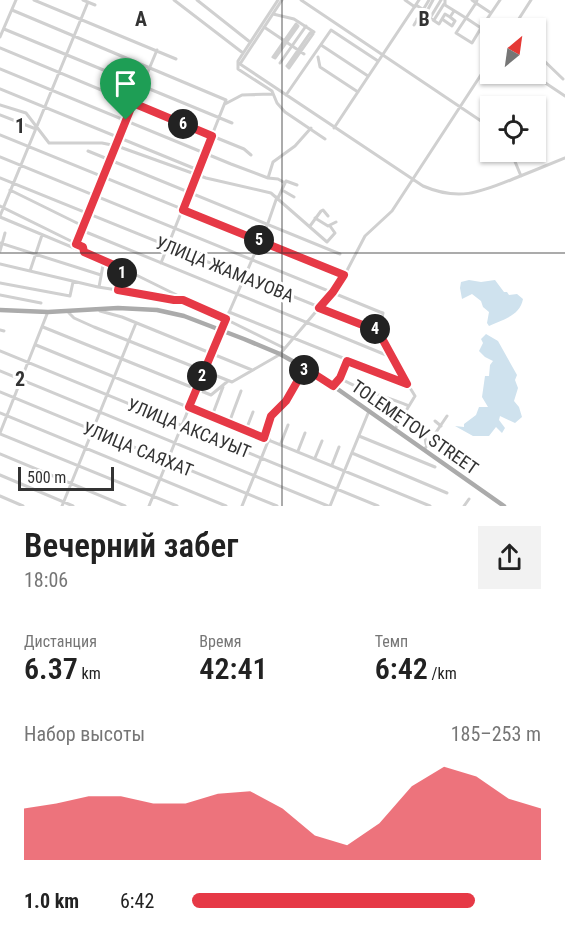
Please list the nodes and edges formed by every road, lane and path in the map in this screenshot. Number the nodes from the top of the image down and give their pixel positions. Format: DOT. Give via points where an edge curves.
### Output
graph roads {
  1 [pos="16,0"];
  2 [pos="34,0"];
  3 [pos="83,0"];
  4 [pos="174,0"];
  5 [pos="198,0"];
  6 [pos="280,0"];
  7 [pos="301,0"];
  8 [pos="405,0"];
  9 [pos="419,0"];
  10 [pos="431,0"];
  11 [pos="500,0"];
  12 [pos="531,0"];
  13 [pos="443,1"];
  14 [pos="475,1"];
  15 [pos="88,2"];
  16 [pos="95,5"];
  17 [pos="416,6"];
  18 [pos="12,10"];
  19 [pos="425,11"];
  20 [pos="454,11"];
  21 [pos="491,13"];
  22 [pos="273,14"];
  23 [pos="450,17"];
  24 [pos="466,18"];
  25 [pos="488,18"];
  26 [pos="520,18"];
  27 [pos="80,19"];
  28 [pos="431,19"];
  29 [pos="442,19"];
  30 [pos="417,20"];
  31 [pos="335,23"];
  32 [pos="414,25"];
  33 [pos="306,26"];
  34 [pos="264,27"];
  35 [pos="480,27"];
  36 [pos="4,28"];
  37 [pos="331,30"];
  38 [pos="480,30"];
  39 [pos="314,32"];
  40 [pos="0,37"];
  41 [pos="73,37"];
  42 [pos="250,42"];
  43 [pos="286,42"];
  44 [pos="321,45"];
  45 [pos="292,46"];
  46 [pos="0,48"];
  47 [pos="157,50"];
  48 [pos="301,52"];
  49 [pos="243,53"];
  50 [pos="66,54"];
  51 [pos="383,55"];
  52 [pos="318,57"];
  53 [pos="176,59"];
  54 [pos="378,61"];
  55 [pos="239,63"];
  56 [pos="280,63"];
  57 [pos="546,63"];
  58 [pos="286,67"];
  59 [pos="149,68"];
  60 [pos="0,69"];
  61 [pos="59,73"];
  62 [pos="368,76"];
  63 [pos="480,76"];
  64 [pos="563,80"];
  65 [pos="546,83"];
  66 [pos="141,86"];
  67 [pos="0,89"];
  68 [pos="52,90"];
  69 [pos="358,92"];
  70 [pos="273,94"];
  71 [pos="286,95"];
  72 [pos="565,96"];
  73 [pos="225,102"];
  74 [pos="133,103"];
  75 [pos="0,105"];
  76 [pos="460,107"];
  77 [pos="44,108"];
  78 [pos="19,110"];
  79 [pos="0,115"];
  80 [pos="220,117"];
  81 [pos="14,119"];
  82 [pos="126,120"];
  83 [pos="480,120"];
  84 [pos="232,123"];
  85 [pos="36,128"];
  86 [pos="311,128"];
  87 [pos="334,128"];
  88 [pos="0,135"];
  89 [pos="212,136"];
  90 [pos="120,138"];
  91 [pos="325,139"];
  92 [pos="117,146"];
  93 [pos="28,147"];
  94 [pos="88,151"];
  95 [pos="205,153"];
  96 [pos="250,155"];
  97 [pos="0,157"];
  98 [pos="565,158"];
  99 [pos="111,160"];
  100 [pos="515,162"];
  101 [pos="20,165"];
  102 [pos="197,172"];
  103 [pos="521,176"];
  104 [pos="103,177"];
  105 [pos="0,178"];
  106 [pos="268,178"];
  107 [pos="412,179"];
  108 [pos="13,183"];
  109 [pos="285,183"];
  110 [pos="297,185"];
  111 [pos="10,190"];
  112 [pos="282,190"];
  113 [pos="190,192"];
  114 [pos="95,195"];
  115 [pos="278,197"];
  116 [pos="294,197"];
  117 [pos="2,206"];
  118 [pos="183,210"];
  119 [pos="88,214"];
  120 [pos="328,216"];
  121 [pos="0,217"];
  122 [pos="315,218"];
  123 [pos="336,222"];
  124 [pos="268,223"];
  125 [pos="310,226"];
  126 [pos="330,226"];
  127 [pos="82,228"];
  128 [pos="176,228"];
  129 [pos="5,233"];
  130 [pos="42,235"];
  131 [pos="260,241"];
  132 [pos="1,244"];
  133 [pos="76,244"];
  134 [pos="168,246"];
  135 [pos="0,251"];
  136 [pos="84,252"];
  137 [pos="35,254"];
  138 [pos="340,254"];
  139 [pos="252,259"];
  140 [pos="104,260"];
  141 [pos="161,263"];
  142 [pos="0,264"];
  143 [pos="123,269"];
  144 [pos="30,272"];
  145 [pos="101,275"];
  146 [pos="344,275"];
  147 [pos="245,277"];
  148 [pos="73,282"];
  149 [pos="0,283"];
  150 [pos="99,287"];
  151 [pos="118,290"];
  152 [pos="333,292"];
  153 [pos="237,294"];
  154 [pos="0,295"];
  155 [pos="183,300"];
  156 [pos="41,303"];
  157 [pos="319,308"];
  158 [pos="99,310"];
  159 [pos="0,311"];
  160 [pos="229,312"];
  161 [pos="69,313"];
  162 [pos="47,314"];
  163 [pos="382,318"];
  164 [pos="226,319"];
  165 [pos="136,323"];
  166 [pos="307,323"];
  167 [pos="42,327"];
  168 [pos="221,331"];
  169 [pos="294,338"];
  170 [pos="129,341"];
  171 [pos="36,345"];
  172 [pos="284,348"];
  173 [pos="0,351"];
  174 [pos="211,354"];
  175 [pos="280,355"];
  176 [pos="390,357"];
  177 [pos="122,358"];
  178 [pos="347,361"];
  179 [pos="29,363"];
  180 [pos="305,368"];
  181 [pos="253,370"];
  182 [pos="0,371"];
  183 [pos="204,371"];
  184 [pos="114,376"];
  185 [pos="340,378"];
  186 [pos="21,380"];
  187 [pos="230,382"];
  188 [pos="407,384"];
  189 [pos="224,385"];
  190 [pos="333,386"];
  191 [pos="197,389"];
  192 [pos="241,391"];
  193 [pos="0,392"];
  194 [pos="107,394"];
  195 [pos="14,398"];
  196 [pos="409,406"];
  197 [pos="189,407"];
  198 [pos="100,412"];
  199 [pos="253,412"];
  200 [pos="368,412"];
  201 [pos="0,413"];
  202 [pos="7,416"];
  203 [pos="212,416"];
  204 [pos="447,416"];
  205 [pos="400,421"];
  206 [pos="435,421"];
  207 [pos="229,423"];
  208 [pos="182,425"];
  209 [pos="288,425"];
  210 [pos="441,426"];
  211 [pos="395,429"];
  212 [pos="93,430"];
  213 [pos="246,430"];
  214 [pos="305,433"];
  215 [pos="0,434"];
  216 [pos="359,436"];
  217 [pos="264,438"];
  218 [pos="269,439"];
  219 [pos="322,441"];
  220 [pos="175,443"];
  221 [pos="280,444"];
  222 [pos="339,447"];
  223 [pos="86,448"];
  224 [pos="424,449"];
  225 [pos="298,451"];
  226 [pos="352,453"];
  227 [pos="0,454"];
  228 [pos="261,458"];
  229 [pos="315,458"];
  230 [pos="168,461"];
  231 [pos="332,465"];
  232 [pos="78,466"];
  233 [pos="435,467"];
  234 [pos="345,471"];
  235 [pos="0,475"];
  236 [pos="254,476"];
  237 [pos="160,479"];
  238 [pos="71,484"];
  239 [pos="337,489"];
  240 [pos="447,493"];
  241 [pos="247,494"];
  242 [pos="0,496"];
  243 [pos="153,496"];
  244 [pos="469,499"];
  245 [pos="63,504"];
  246 [pos="23,506"];
  247 [pos="73,506"];
  248 [pos="125,506"];
  249 [pos="149,506"];
  250 [pos="177,506"];
  251 [pos="226,506"];
  252 [pos="242,506"];
  253 [pos="277,506"];
  254 [pos="329,506"];
  255 [pos="378,506"];
  256 [pos="430,506"];
  257 [pos="464,506"];
  258 [pos="502,506"];
  1 -- 18 [label="street"];
  2 -- 27 [label="street"];
  3 -- 15 [label="street"];
  4 -- 49 [label="street"];
  5 -- 42 [label="street"];
  6 -- 22 [label="street"];
  6 -- 42 [label="street"];
  7 -- 31 [label="street"];
  8 -- 17 [label="street"];
  9 -- 17 [label="street"];
  10 -- 19 [label="street"];
  11 -- 21 [label="street"];
  12 -- 26 [label="street"];
  13 -- 20 [label="street"];
  13 -- 28 [label="street"];
  14 -- 21 [label="street"];
  14 -- 24 [label="street"];
  15 -- 16 [label="street"];
  15 -- 27 [label="street"];
  17 -- 19 [label="street"];
  17 -- 51 [label="street"];
  18 -- 36 [label="street"];
  18 -- 41 [label="street"];
  19 -- 28 [label="street"];
  19 -- 30 [label="street"];
  20 -- 23 [label="street"];
  20 -- 24 [label="street"];
  21 -- 25 [label="street"];
  22 -- 33 [label="street"];
  22 -- 34 [label="street"];
  23 -- 29 [label="street" via="445,14"];
  23 -- 29 [label="street" via="455,21 452,26"];
  24 -- 35 [label="street"];
  24 -- 38 [label="street" via="456,33 472,43"];
  27 -- 41 [label="street"];
  27 -- 47 [label="street"];
  28 -- 29 [label="street" via="439,24"];
  28 -- 30 [label="street"];
  30 -- 32 [label="street"];
  31 -- 37 [label="street"];
  31 -- 51 [label="street"];
  33 -- 39 [label="street"];
  33 -- 45 [label="street"];
  34 -- 43 [label="street"];
  34 -- 55 [label="street"];
  36 -- 40 [label="street"];
  36 -- 50 [label="street"];
  37 -- 44 [label="street"];
  37 -- 54 [label="street"];
  41 -- 50 [label="street"];
  41 -- 59 [label="street"];
  42 -- 49 [label="street"];
  43 -- 43 [label="street" via="273,57 276,58"];
  43 -- 43 [label="street" via="298,25 296,24"];
  43 -- 45 [label="street"];
  44 -- 62 [label="street"];
  44 -- 71 [label="street"];
  45 -- 48 [label="street"];
  45 -- 56 [label="street"];
  46 -- 61 [label="street"];
  47 -- 53 [label="street"];
  47 -- 59 [label="street"];
  48 -- 48 [label="street" via="313,34 310,33"];
  48 -- 58 [label="street"];
  49 -- 55 [label="street"];
  50 -- 61 [label="street"];
  50 -- 66 [label="street"];
  51 -- 54 [label="street"];
  51 -- 76 [label="street"];
  52 -- 69 [label="street" via="320,67"];
  54 -- 62 [label="street"];
  55 -- 70 [label="street" via="238,69"];
  55 -- 71 [label="street"];
  57 -- 64 [label="street"];
  59 -- 66 [label="street"];
  59 -- 73 [label="street"];
  60 -- 68 [label="street"];
  61 -- 68 [label="street"];
  61 -- 74 [label="street"];
  62 -- 69 [label="street"];
  63 -- 76 [label="street"];
  65 -- 72 [label="street"];
  66 -- 74 [label="street"];
  66 -- 80 [label="street"];
  67 -- 77 [label="street"];
  68 -- 77 [label="street"];
  68 -- 82 [label="street"];
  69 -- 87 [label="street"];
  70 -- 73 [label="street" via="242,95"];
  70 -- 86 [label="street" via="285,112"];
  71 -- 87 [label="street"];
  73 -- 80 [label="street"];
  74 -- 82 [label="street"];
  74 -- 89 [label="street"];
  75 -- 78 [label="street"];
  76 -- 83 [label="street"];
  76 -- 107 [label="street"];
  77 -- 85 [label="street"];
  77 -- 90 [label="street"];
  78 -- 81 [label="street"];
  78 -- 85 [label="street" via="29,115"];
  79 -- 81 [label="street"];
  80 -- 84 [label="street"];
  80 -- 89 [label="street"];
  81 -- 85 [label="street"];
  82 -- 90 [label="street"];
  82 -- 95 [label="street"];
  85 -- 92 [label="street" via="53,144"];
  85 -- 93 [label="street"];
  86 -- 91 [label="street"];
  86 -- 106 [label="street" via="273,162"];
  87 -- 107 [label="street"];
  88 -- 93 [label="street"];
  89 -- 95 [label="street"];
  89 -- 96 [label="street"];
  90 -- 92 [label="street"];
  90 -- 102 [label="street"];
  92 -- 99 [label="street"];
  92 -- 102 [label="street"];
  93 -- 101 [label="street"];
  93 -- 104 [label="street"];
  94 -- 99 [label="street"];
  95 -- 102 [label="street"];
  95 -- 106 [label="street"];
  97 -- 101 [label="street"];
  98 -- 103 [label="street"];
  99 -- 104 [label="street"];
  99 -- 113 [label="street"];
  100 -- 103 [label="street"];
  101 -- 108 [label="street"];
  101 -- 114 [label="street"];
  102 -- 113 [label="street"];
  102 -- 115 [label="street"];
  103 -- 107 [label="street" via="477,193 457,195 435,191"];
  104 -- 114 [label="street"];
  104 -- 118 [label="street"];
  105 -- 108 [label="street, УЛИЦА ЖАМАУОВА"];
  106 -- 109 [label="street"];
  107 -- 146 [label="street" via="392,211 365,236"];
  108 -- 111 [label="street"];
  108 -- 119 [label="street, УЛИЦА ЖАМАУОВА"];
  109 -- 110 [label="street"];
  109 -- 112 [label="street"];
  111 -- 117 [label="street"];
  111 -- 127 [label="street"];
  112 -- 115 [label="street"];
  112 -- 116 [label="street"];
  113 -- 118 [label="street"];
  113 -- 124 [label="street"];
  114 -- 119 [label="street"];
  114 -- 128 [label="street"];
  115 -- 124 [label="street"];
  115 -- 125 [label="street"];
  117 -- 121 [label="street"];
  117 -- 133 [label="street"];
  118 -- 128 [label="street"];
  118 -- 131 [label="street"];
  119 -- 127 [label="street"];
  119 -- 134 [label="street, УЛИЦА ЖАМАУОВА"];
  120 -- 122 [label="street" via="322,210"];
  121 -- 130 [label="street"];
  122 -- 125 [label="street"];
  122 -- 126 [label="street"];
  123 -- 126 [label="street"];
  124 -- 131 [label="street"];
  124 -- 138 [label="street"];
  125 -- 126 [label="street" via="328,242 335,233"];
  127 -- 133 [label="street"];
  127 -- 141 [label="street"];
  128 -- 134 [label="street"];
  128 -- 139 [label="street"];
  129 -- 132 [label="street"];
  130 -- 136 [label="street"];
  130 -- 137 [label="street"];
  131 -- 139 [label="street"];
  131 -- 146 [label="street"];
  132 -- 135 [label="street"];
  132 -- 137 [label="street"];
  133 -- 136 [label="street"];
  134 -- 141 [label="street"];
  134 -- 147 [label="street, УЛИЦА ЖАМАУОВА"];
  136 -- 140 [label="street"];
  137 -- 144 [label="street"];
  137 -- 145 [label="street"];
  139 -- 147 [label="street"];
  139 -- 152 [label="street"];
  140 -- 143 [label="street"];
  140 -- 145 [label="street"];
  141 -- 153 [label="street"];
  142 -- 144 [label="street"];
  143 -- 151 [label="street"];
  143 -- 155 [label="street"];
  144 -- 148 [label="street"];
  145 -- 150 [label="street"];
  146 -- 152 [label="street"];
  147 -- 153 [label="street"];
  147 -- 157 [label="street, УЛИЦА ЖАМАУОВА"];
  148 -- 149 [label="street" via="70,296"];
  148 -- 150 [label="street"];
  150 -- 151 [label="street"];
  151 -- 155 [label="street"];
  152 -- 157 [label="street"];
  152 -- 163 [label="street" via="382,313"];
  153 -- 160 [label="street"];
  153 -- 166 [label="street"];
  154 -- 156 [label="street"];
  155 -- 164 [label="street"];
  157 -- 166 [label="street"];
  157 -- 176 [label="street, УЛИЦА ЖАМАУОВА" via="378,331"];
  158 -- 159 [label="main road, TOLEMETOV STREET"];
  158 -- 161 [label="main road, TOLEMETOV STREET"];
  158 -- 165 [label="street"];
  158 -- 168 [label="main road, TOLEMETOV STREET" via="162,311"];
  159 -- 162 [label="main road, TOLEMETOV STREET"];
  160 -- 164 [label="street"];
  160 -- 169 [label="street"];
  161 -- 162 [label="main road, TOLEMETOV STREET"];
  161 -- 170 [label="street"];
  162 -- 167 [label="street"];
  164 -- 168 [label="street"];
  164 -- 172 [label="street"];
  165 -- 170 [label="street"];
  165 -- 174 [label="street"];
  166 -- 169 [label="street"];
  166 -- 176 [label="street"];
  167 -- 171 [label="street"];
  167 -- 177 [label="street"];
  168 -- 174 [label="street"];
  168 -- 175 [label="main road, TOLEMETOV STREET"];
  169 -- 172 [label="street"];
  169 -- 178 [label="street"];
  170 -- 177 [label="street"];
  170 -- 183 [label="street"];
  171 -- 179 [label="street"];
  171 -- 184 [label="street"];
  172 -- 175 [label="street"];
  173 -- 179 [label="street, УЛИЦА АКСАУЫТ"];
  174 -- 181 [label="street"];
  174 -- 183 [label="street"];
  175 -- 180 [label="main road, TOLEMETOV STREET"];
  175 -- 181 [label="street"];
  176 -- 188 [label="street, УЛИЦА ЖАМАУОВА"];
  177 -- 184 [label="street"];
  177 -- 191 [label="street"];
  178 -- 185 [label="street"];
  178 -- 188 [label="street"];
  179 -- 186 [label="street"];
  179 -- 194 [label="street, УЛИЦА АКСАУЫТ"];
  180 -- 190 [label="main road, TOLEMETOV STREET"];
  180 -- 200 [label="main road, TOLEMETOV STREET"];
  180 -- 217 [label="street" via="286,401 271,416"];
  181 -- 187 [label="street"];
  182 -- 186 [label="street"];
  183 -- 187 [label="street"];
  183 -- 191 [label="street"];
  184 -- 194 [label="street"];
  184 -- 197 [label="street"];
  185 -- 190 [label="street"];
  185 -- 196 [label="street" via="354,387"];
  186 -- 195 [label="street"];
  186 -- 198 [label="street"];
  187 -- 189 [label="street"];
  188 -- 196 [label="street, УЛИЦА ЖАМАУОВА" via="415,396"];
  189 -- 191 [label="street" via="211,395"];
  189 -- 203 [label="street"];
  190 -- 200 [label="main road, TOLEMETOV STREET"];
  191 -- 197 [label="street"];
  192 -- 207 [label="street"];
  193 -- 195 [label="street, УЛИЦА САЯХАТ"];
  194 -- 198 [label="street"];
  194 -- 208 [label="street, УЛИЦА АКСАУЫТ"];
  195 -- 202 [label="street"];
  195 -- 212 [label="street, УЛИЦА САЯХАТ"];
  196 -- 205 [label="street"];
  197 -- 203 [label="street"];
  197 -- 208 [label="street"];
  198 -- 212 [label="street"];
  198 -- 220 [label="street"];
  199 -- 213 [label="street"];
  200 -- 211 [label="main road, TOLEMETOV STREET"];
  200 -- 216 [label="street"];
  200 -- 224 [label="main road, TOLEMETOV STREET"];
  201 -- 202 [label="street"];
  202 -- 215 [label="street"];
  202 -- 223 [label="street"];
  203 -- 207 [label="street"];
  204 -- 210 [label="street"];
  205 -- 211 [label="street"];
  205 -- 224 [label="street" via="424,438"];
  206 -- 210 [label="street"];
  207 -- 213 [label="street"];
  208 -- 220 [label="street"];
  208 -- 228 [label="street, УЛИЦА АКСАУЫТ"];
  209 -- 221 [label="street"];
  210 -- 224 [label="street"];
  211 -- 224 [label="main road, TOLEMETOV STREET"];
  212 -- 223 [label="street"];
  212 -- 230 [label="street, УЛИЦА САЯХАТ"];
  213 -- 217 [label="street"];
  214 -- 225 [label="street"];
  215 -- 232 [label="street"];
  216 -- 226 [label="street"];
  216 -- 233 [label="street"];
  217 -- 218 [label="street"];
  218 -- 221 [label="street"];
  218 -- 228 [label="street"];
  219 -- 229 [label="street"];
  220 -- 230 [label="street"];
  220 -- 236 [label="street"];
  221 -- 225 [label="street"];
  222 -- 231 [label="street"];
  223 -- 232 [label="street"];
  223 -- 237 [label="street"];
  224 -- 258 [label="main road, TOLEMETOV STREET"];
  225 -- 229 [label="street"];
  226 -- 234 [label="street"];
  226 -- 240 [label="street"];
  227 -- 238 [label="street"];
  228 -- 236 [label="street"];
  228 -- 239 [label="street, УЛИЦА АКСАУЫТ"];
  229 -- 231 [label="street"];
  230 -- 237 [label="street"];
  230 -- 241 [label="street, УЛИЦА САЯХАТ"];
  231 -- 234 [label="street"];
  232 -- 238 [label="street"];
  232 -- 243 [label="street"];
  234 -- 239 [label="street"];
  234 -- 256 [label="street"];
  235 -- 245 [label="street"];
  236 -- 241 [label="street"];
  236 -- 254 [label="street"];
  237 -- 243 [label="street"];
  237 -- 251 [label="street"];
  238 -- 245 [label="street"];
  238 -- 248 [label="street"];
  239 -- 254 [label="street"];
  239 -- 255 [label="street, УЛИЦА АКСАУЫТ"];
  241 -- 252 [label="street"];
  241 -- 253 [label="street, УЛИЦА САЯХАТ"];
  242 -- 246 [label="street"];
  243 -- 249 [label="street"];
  243 -- 250 [label="street"];
  244 -- 257 [label="street"];
  245 -- 247 [label="street"];
}
